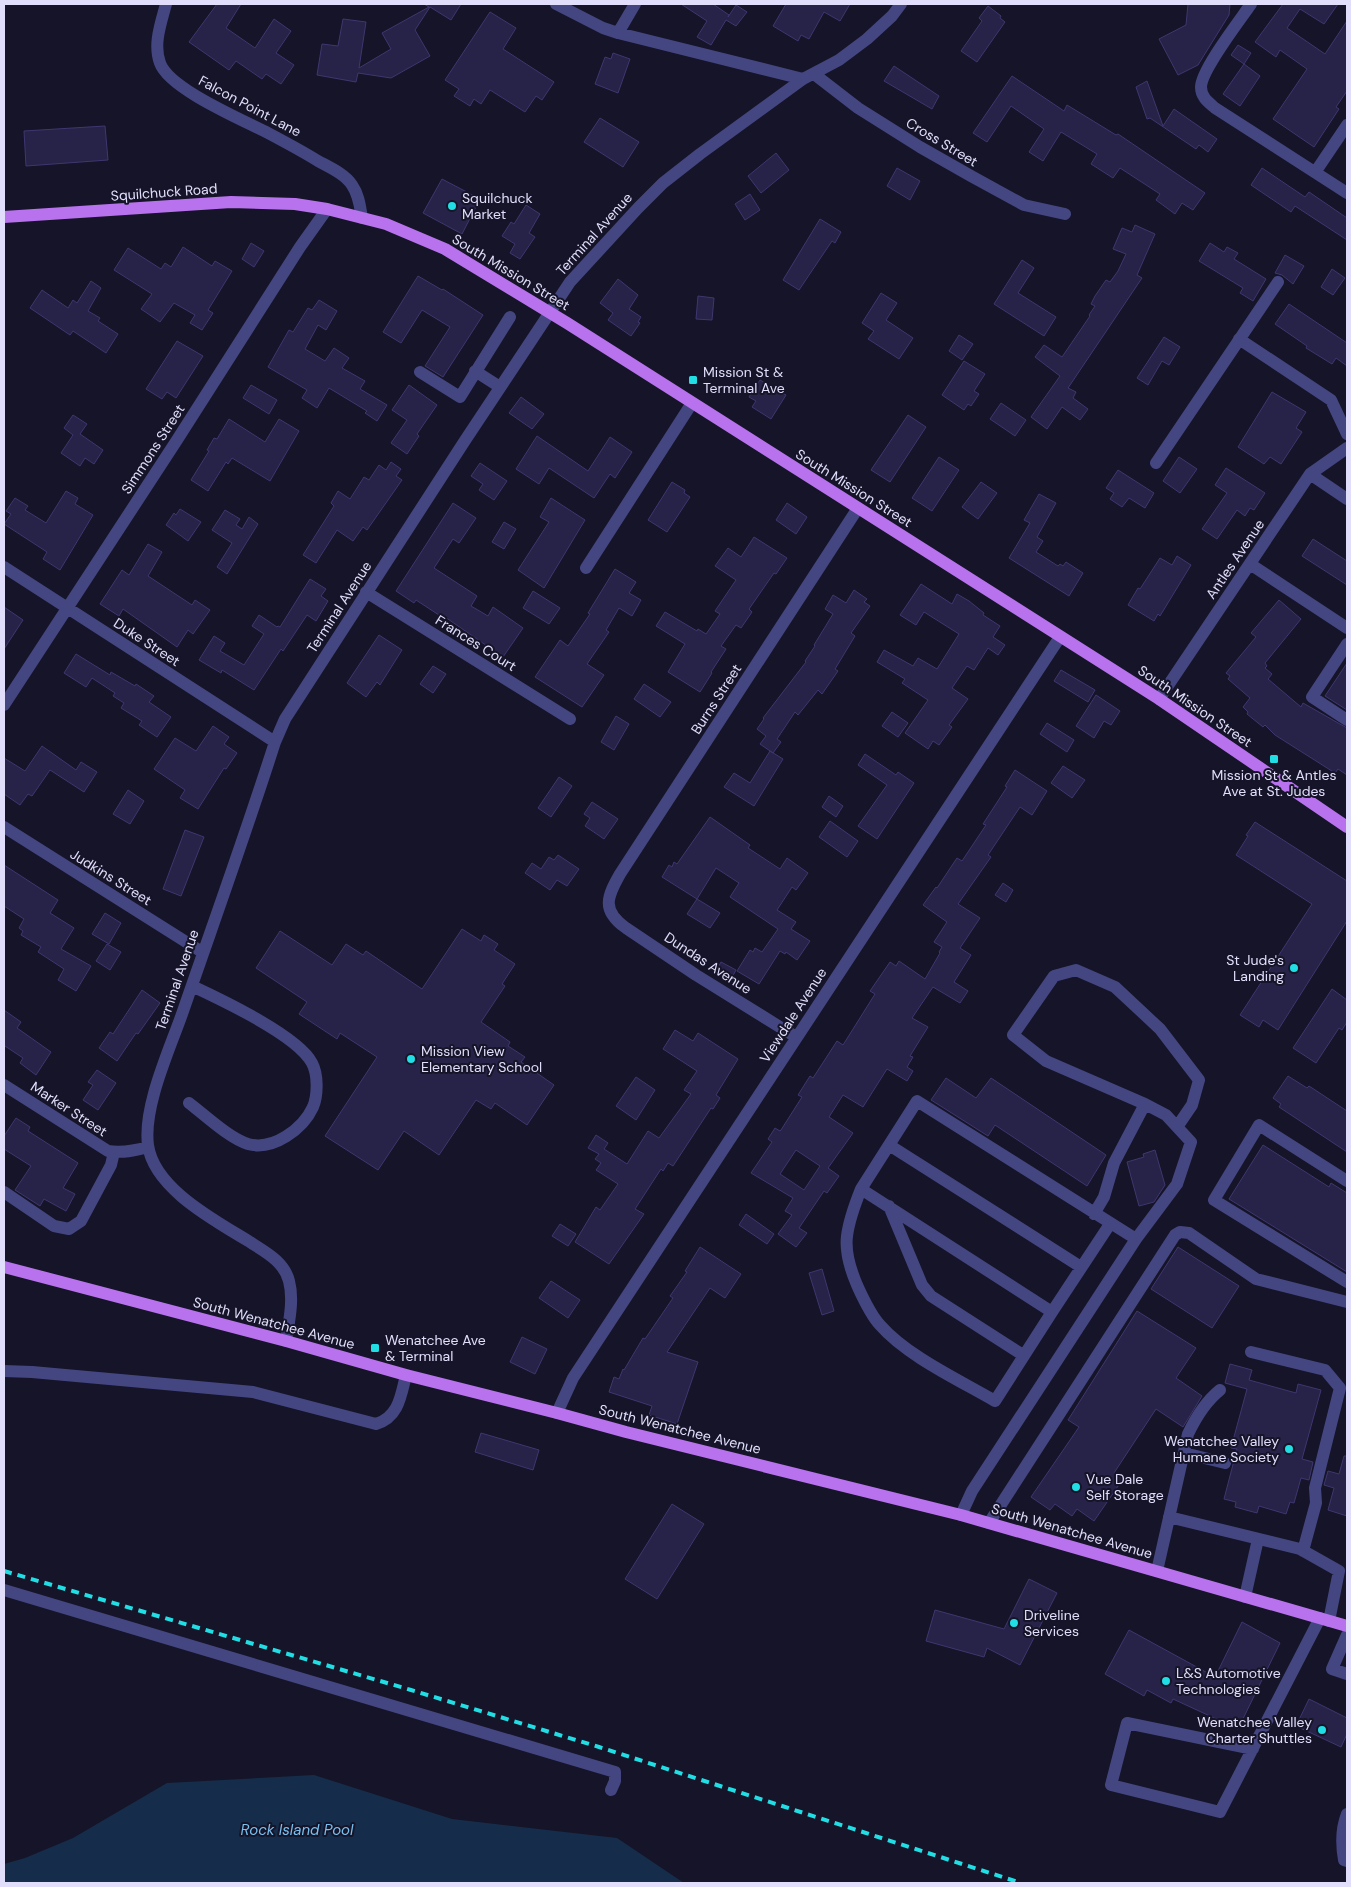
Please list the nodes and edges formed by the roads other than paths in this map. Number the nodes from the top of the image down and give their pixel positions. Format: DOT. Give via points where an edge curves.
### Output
graph roads {
  1 [pos="166,4"];
  2 [pos="556,4"];
  3 [pos="635,4"];
  4 [pos="901,4"];
  5 [pos="1251,4"];
  6 [pos="618,33"];
  7 [pos="808,77"];
  8 [pos="1347,125"];
  9 [pos="1316,171"];
  10 [pos="1347,193"];
  11 [pos="327,209"];
  12 [pos="1065,214"];
  13 [pos="4,217"];
  14 [pos="362,218"];
  15 [pos="1278,282"];
  16 [pos="549,312"];
  17 [pos="510,317"];
  18 [pos="1239,339"];
  19 [pos="475,371"];
  20 [pos="420,372"];
  21 [pos="500,387"];
  22 [pos="692,402"];
  23 [pos="1347,434"];
  24 [pos="1347,448"];
  25 [pos="1156,463"];
  26 [pos="1310,474"];
  27 [pos="1347,499"];
  28 [pos="858,508"];
  29 [pos="1250,564"];
  30 [pos="4,567"];
  31 [pos="586,568"];
  32 [pos="366,592"];
  33 [pos="67,609"];
  34 [pos="1347,628"];
  35 [pos="1060,637"];
  36 [pos="1347,644"];
  37 [pos="1159,699"];
  38 [pos="4,705"];
  39 [pos="570,719"];
  40 [pos="1347,720"];
  41 [pos="275,742"];
  42 [pos="4,827"];
  43 [pos="1347,827"];
  44 [pos="609,908"];
  45 [pos="202,952"];
  46 [pos="192,986"];
  47 [pos="796,1037"];
  48 [pos="4,1085"];
  49 [pos="190,1103"];
  50 [pos="1145,1104"];
  51 [pos="1177,1127"];
  52 [pos="889,1145"];
  53 [pos="148,1147"];
  54 [pos="114,1152"];
  55 [pos="1347,1181"];
  56 [pos="861,1189"];
  57 [pos="4,1192"];
  58 [pos="889,1206"];
  59 [pos="1094,1214"];
  60 [pos="1110,1224"];
  61 [pos="1136,1239"];
  62 [pos="4,1267"];
  63 [pos="1081,1267"];
  64 [pos="1347,1282"];
  65 [pos="1347,1302"];
  66 [pos="1052,1312"];
  67 [pos="286,1341"];
  68 [pos="1251,1352"];
  69 [pos="1023,1355"];
  70 [pos="4,1371"];
  71 [pos="406,1375"];
  72 [pos="1220,1390"];
  73 [pos="557,1413"];
  74 [pos="1184,1453"];
  75 [pos="1225,1463"];
  76 [pos="961,1515"];
  77 [pos="1169,1516"];
  78 [pos="989,1523"];
  79 [pos="1258,1539"];
  80 [pos="1303,1551"];
  81 [pos="1156,1571"];
  82 [pos="4,1590"];
  83 [pos="1244,1597"];
  84 [pos="1324,1620"];
  85 [pos="1347,1626"];
  86 [pos="1347,1635"];
  87 [pos="1347,1674"];
  88 [pos="1253,1749"];
  89 [pos="611,1790"];
  90 [pos="1347,1814"];
  91 [pos="1347,1861"];
  1 -- 14 [label="street, Falcon Point Lane" via="156,50 161,66 172,79 191,93 340,174 352,184"];
  2 -- 6 [label="street, Cross Street"];
  3 -- 6 [label="street"];
  4 -- 7 [label="street, Terminal Avenue" via="867,40"];
  5 -- 9 [label="street" via="1205,72 1201,87 1204,99"];
  6 -- 7 [label="street, Cross Street"];
  7 -- 12 [label="street, Cross Street" via="920,147 1024,206"];
  7 -- 16 [label="street, Terminal Avenue" via="664,183 570,282"];
  8 -- 9 [label="street"];
  9 -- 10 [label="street"];
  11 -- 13 [label="main road, Squilchuck Road" via="295,204 231,202"];
  11 -- 14 [label="main road, South Mission Street"];
  11 -- 33 [label="street, Simmons Street"];
  14 -- 16 [label="main road, South Mission Street" via="386,224 445,250"];
  15 -- 18 [label="street"];
  16 -- 21 [label="street, Terminal Avenue"];
  16 -- 22 [label="main road, South Mission Street"];
  17 -- 19 [label="street"];
  18 -- 23 [label="street" via="1331,400"];
  18 -- 25 [label="street"];
  19 -- 20 [label="street" via="460,396"];
  19 -- 21 [label="street"];
  21 -- 32 [label="street, Terminal Avenue"];
  22 -- 28 [label="main road, South Mission Street"];
  22 -- 31 [label="street"];
  24 -- 26 [label="street, Antles Avenue"];
  26 -- 27 [label="street"];
  26 -- 29 [label="street, Antles Avenue"];
  28 -- 35 [label="main road, South Mission Street"];
  28 -- 44 [label="street, Burns Street" via="620,874 610,891"];
  29 -- 34 [label="street"];
  29 -- 37 [label="street, Antles Avenue"];
  30 -- 33 [label="street, Duke Street"];
  32 -- 39 [label="street, Frances Court"];
  32 -- 41 [label="street, Terminal Avenue" via="285,720"];
  33 -- 38 [label="street, Simmons Street"];
  33 -- 41 [label="street, Duke Street"];
  35 -- 37 [label="main road, South Mission Street"];
  35 -- 47 [label="street, Viewdale Avenue"];
  36 -- 40 [label="street" via="1312,697"];
  37 -- 43 [label="main road, South Mission Street"];
  41 -- 45 [label="street, Terminal Avenue"];
  42 -- 45 [label="street, Judkins Street"];
  44 -- 47 [label="street, Dundas Avenue" via="616,921 626,928"];
  45 -- 46 [label="street, Terminal Avenue"];
  46 -- 49 [label="street" via="228,1003 298,1045 316,1074 316,1089 313,1106 303,1122 290,1134 261,1145 234,1137"];
  46 -- 53 [label="street, Terminal Avenue" via="149,1115"];
  47 -- 73 [label="street, Viewdale Avenue" via="573,1378"];
  48 -- 54 [label="street, Marker Street" via="94,1144"];
  50 -- 51 [label="street" via="1166,1115"];
  50 -- 51 [label="street" via="1046,1061 1013,1035 1054,976 1076,970 1115,987 1160,1029 1199,1080 1192,1105"];
  50 -- 59 [label="street" via="1114,1163 1104,1198"];
  51 -- 61 [label="street" via="1191,1142 1177,1184"];
  52 -- 56 [label="street"];
  52 -- 59 [label="street" via="917,1102"];
  52 -- 63 [label="street"];
  53 -- 54 [label="street, Marker Street" via="133,1152"];
  53 -- 67 [label="street, Terminal Avenue" via="165,1180 181,1196 276,1258 289,1280 291,1307"];
  54 -- 57 [label="street" via="111,1165 81,1221 69,1229 54,1226"];
  55 -- 64 [label="street" via="1259,1125 1214,1200"];
  56 -- 58 [label="street"];
  56 -- 69 [label="street" via="846,1238 853,1275 879,1324 923,1359 995,1401"];
  58 -- 66 [label="street"];
  58 -- 69 [label="street" via="922,1285 930,1296"];
  59 -- 60 [label="street"];
  60 -- 61 [label="street"];
  60 -- 63 [label="street"];
  61 -- 76 [label="street" via="972,1491"];
  62 -- 67 [label="main road, South Wenatchee Avenue"];
  63 -- 66 [label="street"];
  65 -- 78 [label="street" via="1256,1279 1189,1233 1175,1235"];
  66 -- 69 [label="street"];
  67 -- 71 [label="main road, South Wenatchee Avenue"];
  68 -- 80 [label="street" via="1325,1370 1340,1388"];
  70 -- 71 [label="street" via="252,1392 376,1424 384,1422 398,1408"];
  71 -- 73 [label="main road, South Wenatchee Avenue"];
  72 -- 74 [label="street" via="1197,1416 1188,1434"];
  73 -- 76 [label="main road, South Wenatchee Avenue"];
  74 -- 75 [label="street"];
  74 -- 77 [label="street"];
  76 -- 78 [label="main road, South Wenatchee Avenue"];
  77 -- 79 [label="street"];
  77 -- 81 [label="street"];
  78 -- 81 [label="main road, South Wenatchee Avenue"];
  79 -- 80 [label="street"];
  79 -- 83 [label="street"];
  80 -- 84 [label="street" via="1340,1571"];
  81 -- 83 [label="main road, South Wenatchee Avenue"];
  82 -- 89 [label="street" via="615,1772"];
  83 -- 84 [label="main road, South Wenatchee Avenue"];
  84 -- 85 [label="main road, South Wenatchee Avenue"];
  84 -- 88 [label="street"];
  86 -- 87 [label="street" via="1332,1669"];
  88 -- 88 [label="street" via="1220,1812 1111,1785 1127,1723"];
  90 -- 91 [label="street" via="1341,1845"];
}
